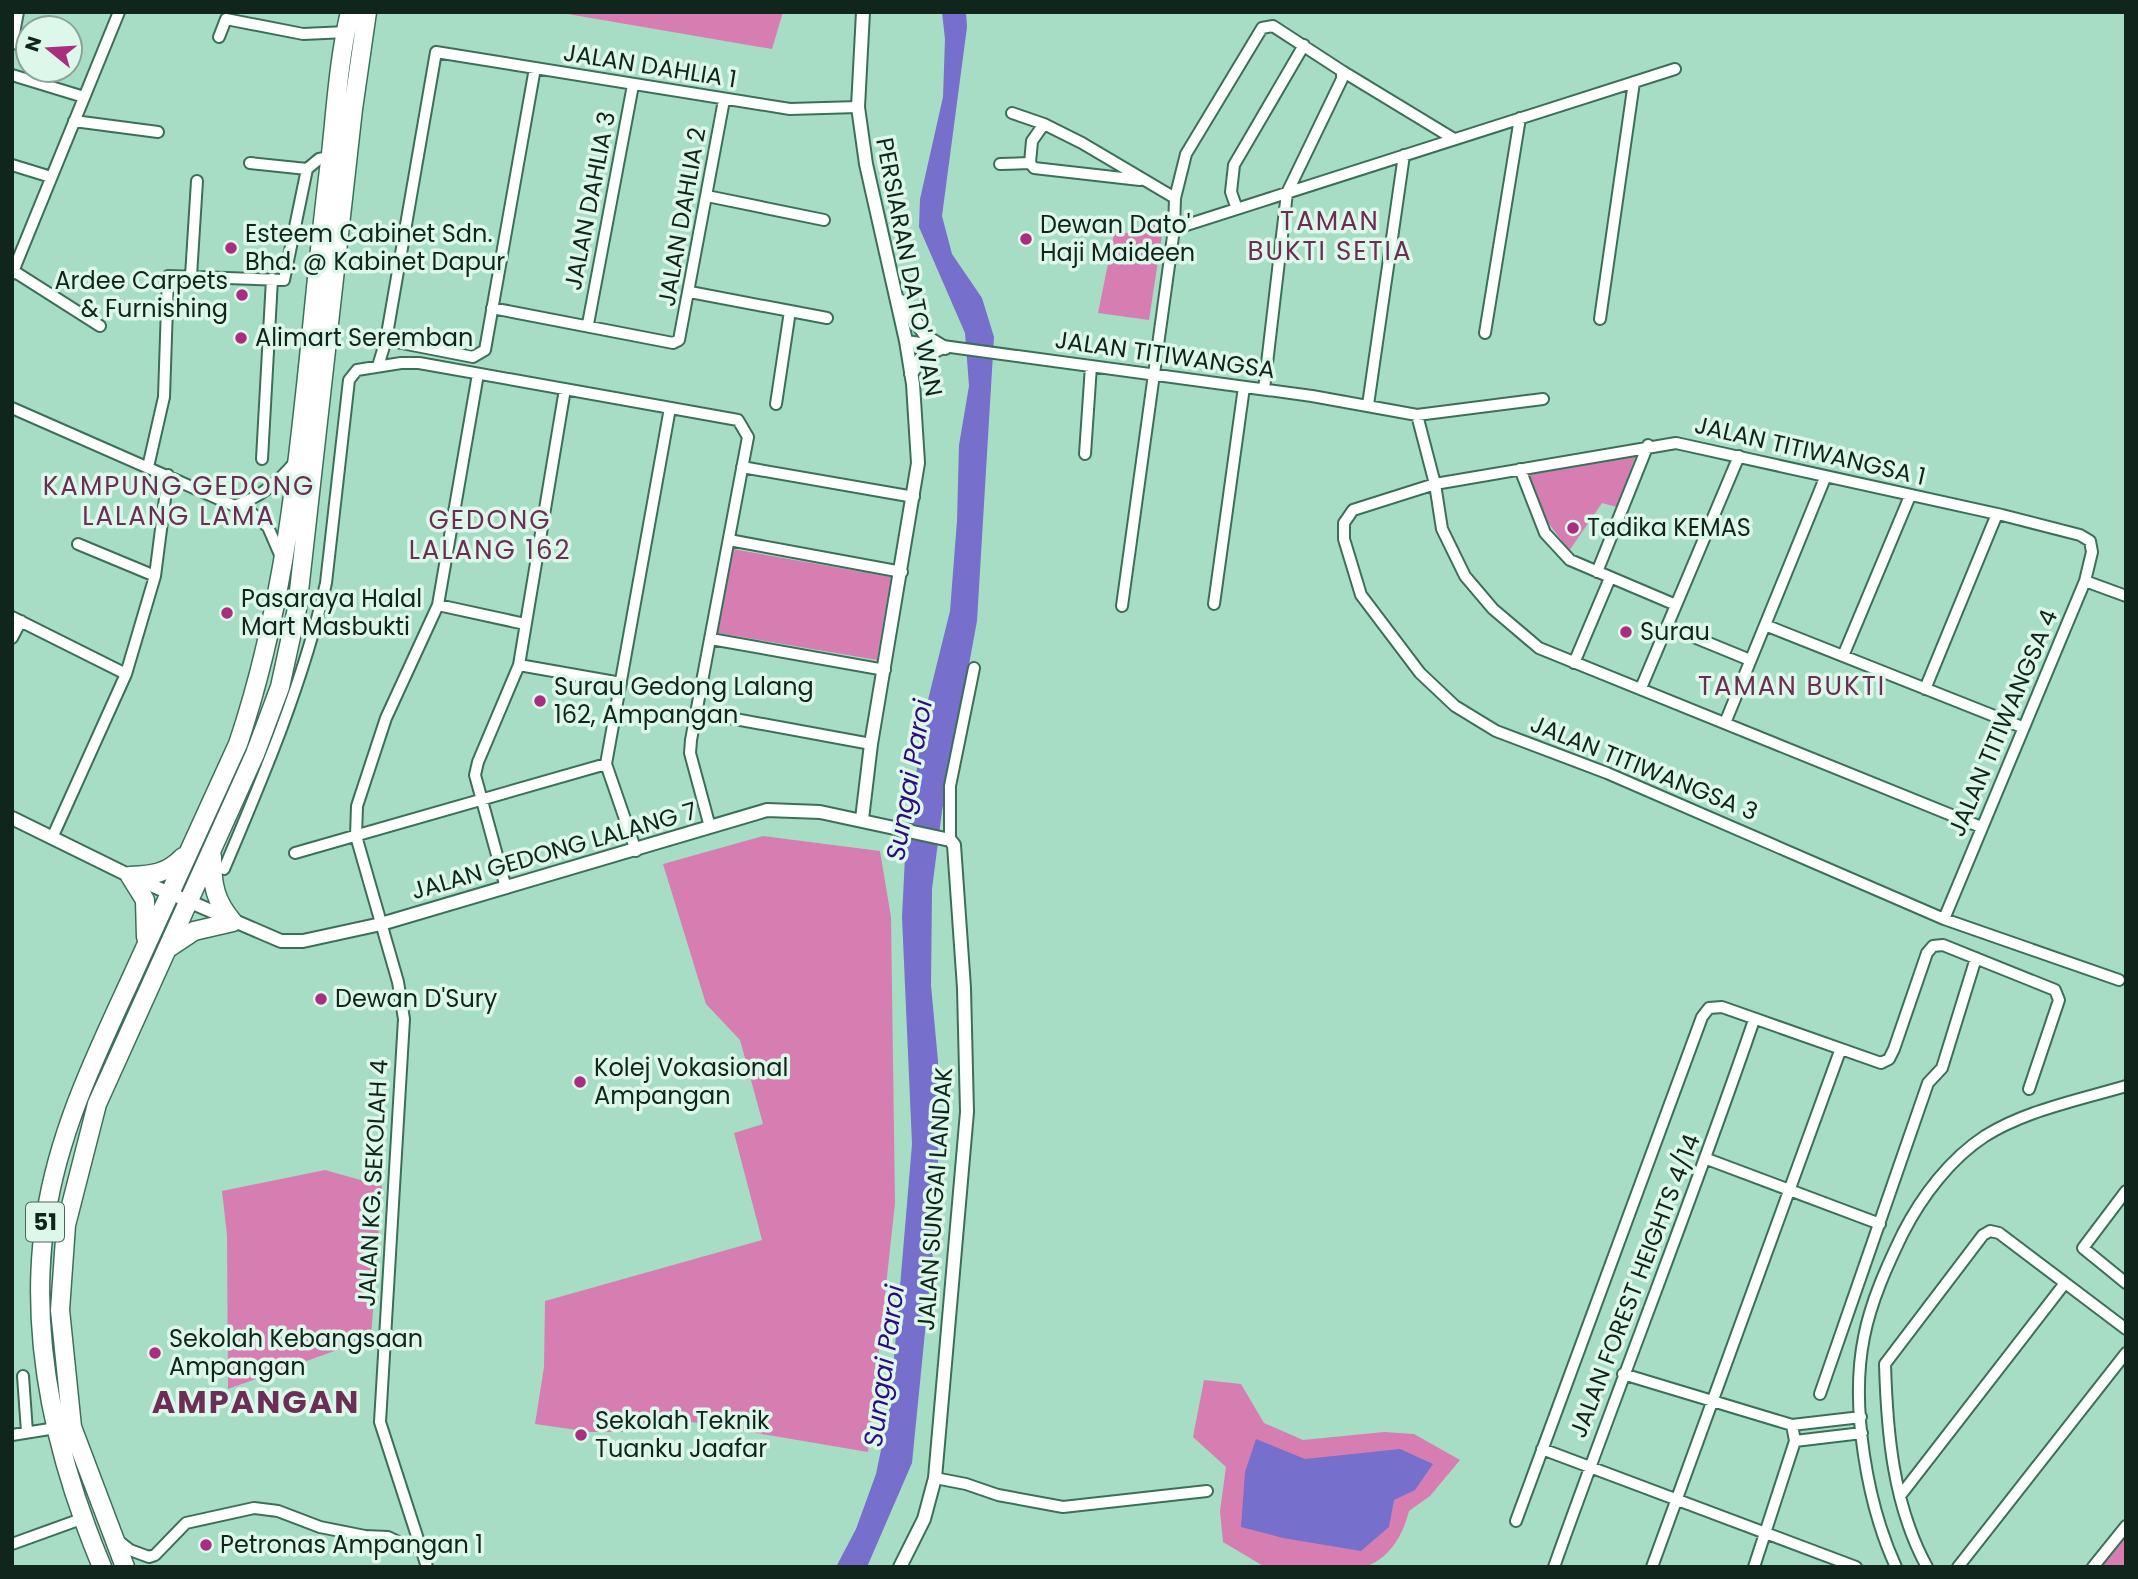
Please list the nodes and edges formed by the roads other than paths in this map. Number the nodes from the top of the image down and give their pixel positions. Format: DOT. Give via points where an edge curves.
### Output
graph roads {
  1 [pos="18,12"];
  2 [pos="119,12"];
  3 [pos="367,12"];
  4 [pos="863,12"];
  5 [pos="348,19"];
  6 [pos="219,37"];
  7 [pos="12,44"];
  8 [pos="1304,46"];
  9 [pos="359,66"];
  10 [pos="535,68"];
  11 [pos="1675,69"];
  12 [pos="1342,71"];
  13 [pos="12,75"];
  14 [pos="1634,82"];
  15 [pos="633,85"];
  16 [pos="84,97"];
  17 [pos="724,100"];
  18 [pos="858,107"];
  19 [pos="1012,113"];
  20 [pos="335,116"];
  21 [pos="1520,118"];
  22 [pos="74,121"];
  23 [pos="1044,124"];
  24 [pos="158,132"];
  25 [pos="1454,139"];
  26 [pos="1404,155"];
  27 [pos="330,157"];
  28 [pos="250,163"];
  29 [pos="1030,163"];
  30 [pos="1000,164"];
  31 [pos="12,165"];
  32 [pos="307,169"];
  33 [pos="51,177"];
  34 [pos="1140,180"];
  35 [pos="197,181"];
  36 [pos="1287,193"];
  37 [pos="707,196"];
  38 [pos="1175,198"];
  39 [pos="1237,209"];
  40 [pos="824,220"];
  41 [pos="1174,229"];
  42 [pos="13,272"];
  43 [pos="191,275"];
  44 [pos="278,279"];
  45 [pos="690,292"];
  46 [pos="897,297"];
  47 [pos="492,308"];
  48 [pos="790,311"];
  49 [pos="827,318"];
  50 [pos="1600,318"];
  51 [pos="588,324"];
  52 [pos="100,326"];
  53 [pos="1485,332"];
  54 [pos="386,340"];
  55 [pos="906,341"];
  56 [pos="943,348"];
  57 [pos="378,366"];
  58 [pos="1091,366"];
  59 [pos="478,374"];
  60 [pos="911,374"];
  61 [pos="1154,374"];
  62 [pos="1244,387"];
  63 [pos="565,389"];
  64 [pos="1264,389"];
  65 [pos="1544,399"];
  66 [pos="776,404"];
  67 [pos="1368,405"];
  68 [pos="12,408"];
  69 [pos="670,408"];
  70 [pos="1417,415"];
  71 [pos="1648,445"];
  72 [pos="1085,454"];
  73 [pos="1739,456"];
  74 [pos="262,459"];
  75 [pos="296,461"];
  76 [pos="148,467"];
  77 [pos="742,467"];
  78 [pos="1520,469"];
  79 [pos="168,475"];
  80 [pos="1825,478"];
  81 [pos="1434,484"];
  82 [pos="1910,496"];
  83 [pos="914,497"];
  84 [pos="237,505"];
  85 [pos="1997,514"];
  86 [pos="729,540"];
  87 [pos="2090,541"];
  88 [pos="78,544"];
  89 [pos="283,567"];
  90 [pos="902,572"];
  91 [pos="1597,572"];
  92 [pos="155,576"];
  93 [pos="1610,578"];
  94 [pos="2085,581"];
  95 [pos="2126,596"];
  96 [pos="1214,604"];
  97 [pos="438,605"];
  98 [pos="1676,605"];
  99 [pos="1122,606"];
  100 [pos="297,609"];
  101 [pos="319,613"];
  102 [pos="17,619"];
  103 [pos="525,624"];
  104 [pos="1765,625"];
  105 [pos="1667,626"];
  106 [pos="12,638"];
  107 [pos="712,639"];
  108 [pos="1843,656"];
  109 [pos="1750,660"];
  110 [pos="1574,663"];
  111 [pos="519,665"];
  112 [pos="974,668"];
  113 [pos="885,670"];
  114 [pos="126,674"];
  115 [pos="621,683"];
  116 [pos="1640,688"];
  117 [pos="1925,689"];
  118 [pos="697,712"];
  119 [pos="1725,723"];
  120 [pos="2022,727"];
  121 [pos="871,744"];
  122 [pos="606,764"];
  123 [pos="481,801"];
  124 [pos="12,818"];
  125 [pos="862,819"];
  126 [pos="710,827"];
  127 [pos="1981,827"];
  128 [pos="356,836"];
  129 [pos="52,838"];
  130 [pos="944,839"];
  131 [pos="212,850"];
  132 [pos="636,851"];
  133 [pos="189,852"];
  134 [pos="295,853"];
  135 [pos="223,869"];
  136 [pos="130,876"];
  137 [pos="506,888"];
  138 [pos="170,892"];
  139 [pos="189,901"];
  140 [pos="1944,919"];
  141 [pos="233,922"];
  142 [pos="381,923"];
  143 [pos="145,947"];
  144 [pos="167,949"];
  145 [pos="1976,958"];
  146 [pos="2119,980"];
  147 [pos="1754,1020"];
  148 [pos="1839,1051"];
  149 [pos="2126,1086"];
  150 [pos="2029,1089"];
  151 [pos="1707,1159"];
  152 [pos="1791,1190"];
  153 [pos="2126,1191"];
  154 [pos="1880,1224"];
  155 [pos="2065,1283"];
  156 [pos="2126,1283"];
  157 [pos="2126,1328"];
  158 [pos="2126,1353"];
  159 [pos="1860,1364"];
  160 [pos="1885,1364"];
  161 [pos="1623,1374"];
  162 [pos="23,1376"];
  163 [pos="1819,1394"];
  164 [pos="1711,1401"];
  165 [pos="1861,1417"];
  166 [pos="1792,1425"];
  167 [pos="56,1428"];
  168 [pos="27,1432"];
  169 [pos="1862,1433"];
  170 [pos="12,1435"];
  171 [pos="1795,1441"];
  172 [pos="1542,1449"];
  173 [pos="1590,1464"];
  174 [pos="935,1478"];
  175 [pos="1207,1491"];
  176 [pos="1900,1496"];
  177 [pos="1676,1498"];
  178 [pos="84,1518"];
  179 [pos="1516,1521"];
  180 [pos="2126,1525"];
  181 [pos="108,1528"];
  182 [pos="1767,1532"];
  183 [pos="12,1544"];
  184 [pos="420,1547"];
  185 [pos="150,1560"];
  186 [pos="100,1566"];
  187 [pos="1853,1566"];
  188 [pos="125,1567"];
  189 [pos="159,1567"];
  190 [pos="427,1567"];
  191 [pos="900,1567"];
  192 [pos="1554,1567"];
  193 [pos="1651,1567"];
  194 [pos="1754,1567"];
  195 [pos="1896,1567"];
  196 [pos="1927,1567"];
  197 [pos="1958,1567"];
  198 [pos="2093,1567"];
  1 -- 7 [label="street"];
  2 -- 16 [label="street"];
  3 -- 9 [label="highway, 51"];
  4 -- 18 [label="street, PERSIARAN DATO' WAN"];
  5 -- 6 [label="street" via="303,34 230,19 222,22"];
  5 -- 20 [label="highway, 51"];
  8 -- 12 [label="street"];
  8 -- 38 [label="street" via="1273,26 1262,28 1186,154"];
  8 -- 39 [label="street" via="1234,165 1231,192"];
  9 -- 20 [label="highway" via="350,67 344,107"];
  9 -- 100 [label="highway, 51"];
  10 -- 15 [label="street, JALAN DAHLIA 1"];
  10 -- 47 [label="street"];
  10 -- 54 [label="street, JALAN DAHLIA 1" via="436,52"];
  11 -- 14 [label="street"];
  12 -- 25 [label="street"];
  12 -- 36 [label="street"];
  13 -- 16 [label="street"];
  14 -- 21 [label="street"];
  14 -- 50 [label="street"];
  15 -- 17 [label="street, JALAN DAHLIA 1"];
  15 -- 51 [label="street, JALAN DAHLIA 3"];
  16 -- 22 [label="street"];
  17 -- 18 [label="street, JALAN DAHLIA 1" via="790,109"];
  17 -- 37 [label="street, JALAN DAHLIA 2"];
  18 -- 46 [label="street, PERSIARAN DATO' WAN" via="866,164"];
  19 -- 23 [label="street"];
  20 -- 27 [label="highway, 51"];
  21 -- 25 [label="street"];
  21 -- 53 [label="street"];
  22 -- 24 [label="street"];
  22 -- 33 [label="street"];
  23 -- 29 [label="street" via="1032,141"];
  23 -- 34 [label="street"];
  25 -- 26 [label="street"];
  26 -- 36 [label="street"];
  26 -- 67 [label="street"];
  27 -- 32 [label="street"];
  27 -- 75 [label="highway, 51"];
  28 -- 32 [label="street"];
  29 -- 30 [label="street"];
  29 -- 34 [label="street" via="1037,169"];
  31 -- 33 [label="street"];
  32 -- 44 [label="street"];
  33 -- 42 [label="street"];
  34 -- 38 [label="street"];
  35 -- 43 [label="street"];
  36 -- 39 [label="street"];
  36 -- 64 [label="street"];
  37 -- 40 [label="street"];
  37 -- 45 [label="street, JALAN DAHLIA 2"];
  38 -- 41 [label="street"];
  39 -- 41 [label="street"];
  41 -- 61 [label="street"];
  42 -- 52 [label="street"];
  43 -- 44 [label="street"];
  43 -- 76 [label="street" via="168,276 163,397"];
  44 -- 74 [label="street"];
  45 -- 48 [label="street"];
  45 -- 51 [label="street, JALAN DAHLIA 2" via="679,340 673,343"];
  46 -- 55 [label="street, PERSIARAN DATO' WAN"];
  46 -- 56 [label="street" via="927,337"];
  47 -- 51 [label="street"];
  47 -- 54 [label="street" via="485,350 473,357"];
  48 -- 49 [label="street"];
  48 -- 66 [label="street"];
  54 -- 57 [label="street"];
  55 -- 56 [label="street, JALAN TITIWANGSA"];
  55 -- 60 [label="street, PERSIARAN DATO' WAN"];
  56 -- 58 [label="street, JALAN TITIWANGSA"];
  56 -- 60 [label="street" via="922,357"];
  57 -- 59 [label="street" via="419,363"];
  57 -- 101 [label="street" via="357,370 349,380"];
  58 -- 61 [label="street, JALAN TITIWANGSA"];
  58 -- 72 [label="street"];
  59 -- 63 [label="street"];
  59 -- 97 [label="street"];
  60 -- 83 [label="street, PERSIARAN DATO' WAN" via="918,463"];
  61 -- 62 [label="street, JALAN TITIWANGSA"];
  61 -- 99 [label="street"];
  62 -- 64 [label="street, JALAN TITIWANGSA"];
  62 -- 96 [label="street"];
  63 -- 69 [label="street"];
  63 -- 103 [label="street"];
  64 -- 67 [label="street, JALAN TITIWANGSA"];
  65 -- 70 [label="street, JALAN TITIWANGSA"];
  67 -- 70 [label="street, JALAN TITIWANGSA"];
  68 -- 76 [label="street"];
  69 -- 77 [label="street" via="738,420 748,437"];
  69 -- 115 [label="street"];
  70 -- 81 [label="street"];
  71 -- 73 [label="street, JALAN TITIWANGSA 1" via="1676,443"];
  71 -- 78 [label="street, JALAN TITIWANGSA 1"];
  71 -- 91 [label="street"];
  73 -- 80 [label="street, JALAN TITIWANGSA 1"];
  73 -- 98 [label="street"];
  75 -- 84 [label="street" via="275,485"];
  75 -- 89 [label="highway, 51"];
  76 -- 79 [label="street"];
  77 -- 83 [label="street"];
  77 -- 86 [label="street"];
  78 -- 81 [label="street, JALAN TITIWANGSA 1"];
  78 -- 91 [label="street" via="1545,533 1570,560"];
  79 -- 84 [label="street"];
  79 -- 92 [label="street"];
  80 -- 82 [label="street, JALAN TITIWANGSA 1"];
  80 -- 104 [label="street"];
  81 -- 110 [label="street" via="1442,529 1465,576 1493,609 1539,648"];
  81 -- 140 [label="street, JALAN TITIWANGSA 3" via="1353,510 1344,523 1344,539 1361,595 1420,673 1455,706 1496,731 1607,773"];
  82 -- 85 [label="street, JALAN TITIWANGSA 1"];
  82 -- 108 [label="street"];
  83 -- 90 [label="street, PERSIARAN DATO' WAN"];
  84 -- 89 [label="street" via="268,527"];
  85 -- 87 [label="street, JALAN TITIWANGSA 1"];
  85 -- 117 [label="street"];
  86 -- 90 [label="street"];
  86 -- 107 [label="street"];
  87 -- 94 [label="street, JALAN TITIWANGSA 4"];
  88 -- 92 [label="street"];
  89 -- 133 [label="highway, 51" via="257,686 238,744"];
  90 -- 113 [label="street, PERSIARAN DATO' WAN"];
  91 -- 93 [label="street"];
  92 -- 114 [label="street"];
  93 -- 98 [label="street"];
  93 -- 110 [label="street"];
  94 -- 95 [label="street"];
  94 -- 120 [label="street, JALAN TITIWANGSA 4"];
  97 -- 103 [label="street"];
  97 -- 128 [label="street" via="386,718 357,806"];
  98 -- 105 [label="street"];
  100 -- 101 [label="street"];
  100 -- 131 [label="highway, 51" via="280,687 256,754"];
  101 -- 135 [label="street" via="272,758"];
  102 -- 106 [label="street"];
  102 -- 114 [label="street"];
  103 -- 111 [label="street"];
  104 -- 108 [label="street"];
  104 -- 109 [label="street"];
  105 -- 109 [label="street"];
  105 -- 116 [label="street"];
  107 -- 113 [label="street"];
  107 -- 118 [label="street"];
  108 -- 117 [label="street"];
  109 -- 119 [label="street"];
  110 -- 116 [label="street"];
  111 -- 115 [label="street"];
  111 -- 123 [label="street" via="478,762 475,775"];
  112 -- 130 [label="street"];
  113 -- 121 [label="street, PERSIARAN DATO' WAN"];
  114 -- 129 [label="street"];
  115 -- 122 [label="street"];
  116 -- 119 [label="street"];
  117 -- 120 [label="street"];
  118 -- 121 [label="street"];
  118 -- 126 [label="street" via="691,753"];
  119 -- 127 [label="street"];
  120 -- 127 [label="street, JALAN TITIWANGSA 4"];
  121 -- 125 [label="street, PERSIARAN DATO' WAN"];
  122 -- 123 [label="street"];
  122 -- 132 [label="street"];
  123 -- 128 [label="street"];
  123 -- 137 [label="street"];
  124 -- 129 [label="street, JALAN GEDONG LALANG 7"];
  125 -- 126 [label="street, JALAN GEDONG LALANG 7" via="784,809"];
  125 -- 130 [label="street, JALAN GEDONG LALANG 7"];
  126 -- 132 [label="street, JALAN GEDONG LALANG 7"];
  127 -- 140 [label="street, JALAN TITIWANGSA 4"];
  128 -- 134 [label="street"];
  128 -- 142 [label="street, JALAN KG. SEKOLAH 4"];
  129 -- 136 [label="street, JALAN GEDONG LALANG 7"];
  130 -- 174 [label="street, JALAN SUNGAI LANDAK" via="954,845 967,1112"];
  131 -- 139 [label="highway, 51"];
  131 -- 141 [label="highway" via="212,886 219,905"];
  132 -- 137 [label="street, JALAN GEDONG LALANG 7"];
  133 -- 136 [label="highway" via="172,869"];
  133 -- 138 [label="highway, 51"];
  136 -- 138 [label="street, JALAN GEDONG LALANG 7"];
  136 -- 143 [label="highway" via="145,900"];
  137 -- 142 [label="street, JALAN GEDONG LALANG 7"];
  138 -- 139 [label="street, JALAN GEDONG LALANG 7"];
  138 -- 143 [label="highway, 51"];
  139 -- 141 [label="street, JALAN GEDONG LALANG 7"];
  139 -- 144 [label="highway, 51"];
  140 -- 146 [label="street, JALAN TITIWANGSA 3"];
  141 -- 142 [label="street, JALAN GEDONG LALANG 7" via="292,942"];
  141 -- 144 [label="highway" via="194,931"];
  142 -- 184 [label="street, JALAN KG. SEKOLAH 4" via="404,1019 380,1422"];
  143 -- 167 [label="highway, 51" via="76,1100 46,1216 41,1312"];
  144 -- 181 [label="highway, 51" via="97,1104 65,1235 60,1310 66,1393 72,1427"];
  145 -- 148 [label="street" via="1943,945 1933,946 1889,1059 1881,1063"];
  145 -- 150 [label="street" via="2055,990 2059,1000"];
  145 -- 154 [label="street" via="1942,1068 1928,1083"];
  147 -- 148 [label="street"];
  147 -- 151 [label="street, JALAN FOREST HEIGHTS 4/14"];
  147 -- 172 [label="street" via="1722,1007 1709,1008 1702,1017"];
  148 -- 152 [label="street"];
  149 -- 159 [label="street" via="2012,1121 1951,1165 1923,1199 1895,1248 1868,1317"];
  151 -- 152 [label="street"];
  151 -- 161 [label="street, JALAN FOREST HEIGHTS 4/14"];
  152 -- 154 [label="street"];
  152 -- 164 [label="street"];
  153 -- 156 [label="street" via="2083,1248"];
  154 -- 163 [label="street"];
  155 -- 157 [label="street"];
  155 -- 160 [label="street" via="1990,1231"];
  155 -- 176 [label="street"];
  158 -- 197 [label="street"];
  159 -- 160 [label="street"];
  159 -- 165 [label="street"];
  160 -- 176 [label="street" via="1887,1434"];
  161 -- 164 [label="street"];
  161 -- 173 [label="street, JALAN FOREST HEIGHTS 4/14"];
  162 -- 168 [label="street"];
  164 -- 166 [label="street"];
  164 -- 177 [label="street"];
  165 -- 166 [label="street"];
  165 -- 169 [label="street"];
  166 -- 171 [label="street"];
  167 -- 168 [label="street"];
  167 -- 178 [label="highway, 51"];
  168 -- 170 [label="street"];
  169 -- 171 [label="street"];
  169 -- 195 [label="street" via="1878,1521"];
  171 -- 182 [label="street"];
  172 -- 173 [label="street"];
  172 -- 179 [label="street"];
  173 -- 177 [label="street"];
  173 -- 192 [label="street, JALAN FOREST HEIGHTS 4/14"];
  174 -- 175 [label="street" via="1063,1507"];
  174 -- 191 [label="street, JALAN SUNGAI LANDAK" via="923,1519"];
  176 -- 196 [label="street"];
  177 -- 182 [label="street"];
  177 -- 193 [label="street"];
  178 -- 183 [label="street"];
  178 -- 186 [label="highway, 51"];
  180 -- 198 [label="street"];
  181 -- 185 [label="street" via="120,1544"];
  181 -- 188 [label="highway, 51"];
  182 -- 187 [label="street"];
  182 -- 194 [label="street"];
  184 -- 185 [label="street" via="254,1508 186,1523"];
  184 -- 190 [label="street, JALAN KG. SEKOLAH 4"];
  185 -- 189 [label="street"];
}
